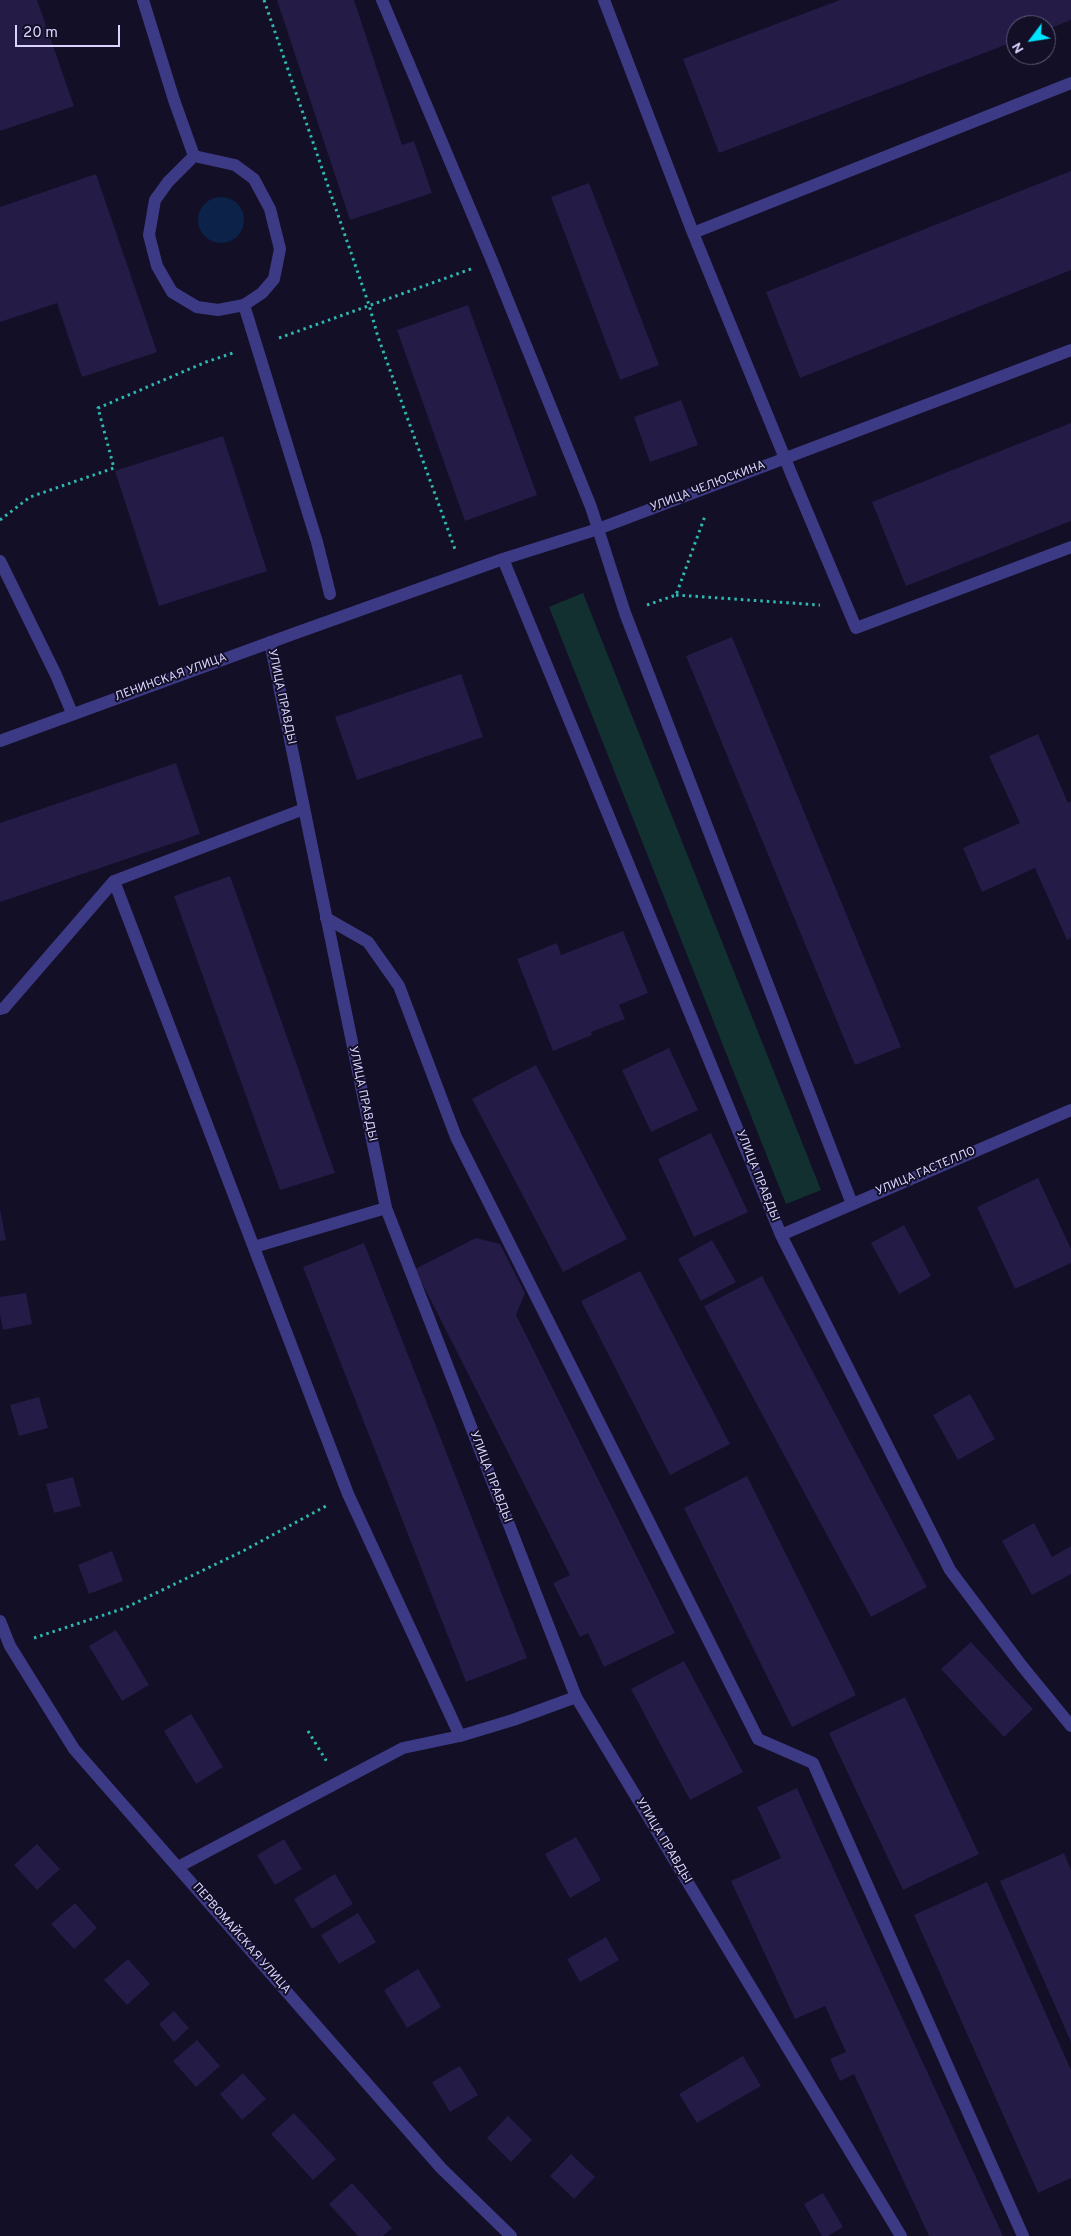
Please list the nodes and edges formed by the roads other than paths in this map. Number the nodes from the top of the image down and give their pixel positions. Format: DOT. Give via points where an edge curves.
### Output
graph roads {
  1 [pos="143,0"];
  2 [pos="382,0"];
  3 [pos="604,0"];
  4 [pos="1071,83"];
  5 [pos="194,156"];
  6 [pos="693,233"];
  7 [pos="244,305"];
  8 [pos="1071,350"];
  9 [pos="785,459"];
  10 [pos="598,529"];
  11 [pos="1071,547"];
  12 [pos="503,559"];
  13 [pos="0,560"];
  14 [pos="330,594"];
  15 [pos="342,616"];
  16 [pos="270,642"];
  17 [pos="72,713"];
  18 [pos="0,741"];
  19 [pos="304,809"];
  20 [pos="114,881"];
  21 [pos="326,918"];
  22 [pos="0,1009"];
  23 [pos="1071,1110"];
  24 [pos="852,1204"];
  25 [pos="386,1208"];
  26 [pos="781,1235"];
  27 [pos="254,1247"];
  28 [pos="0,1621"];
  29 [pos="5,1648"];
  30 [pos="576,1697"];
  31 [pos="1071,1726"];
  32 [pos="460,1736"];
  33 [pos="178,1867"];
  34 [pos="511,2236"];
  35 [pos="901,2236"];
  36 [pos="1022,2236"];
  1 -- 5 [label="street"];
  2 -- 10 [label="street" via="492,262"];
  3 -- 6 [label="street"];
  4 -- 6 [label="street"];
  5 -- 7 [label="street" via="234,165 254,179 270,209 280,248 274,279 262,293"];
  5 -- 7 [label="street" via="155,200 149,235 157,266 172,292 197,307 218,310"];
  6 -- 9 [label="street"];
  7 -- 14 [label="street"];
  8 -- 9 [label="street, УЛИЦА ЧЕЛЮСКИНА"];
  9 -- 10 [label="street, УЛИЦА ЧЕЛЮСКИНА"];
  9 -- 11 [label="street" via="856,628"];
  10 -- 12 [label="street, УЛИЦА ЧЕЛЮСКИНА"];
  10 -- 24 [label="street" via="625,612"];
  12 -- 15 [label="street, УЛИЦА ЧЕЛЮСКИНА"];
  12 -- 26 [label="street, УЛИЦА ПРАВДЫ"];
  13 -- 17 [label="street"];
  15 -- 16 [label="street, ЛЕНИНСКАЯ УЛИЦА"];
  16 -- 17 [label="street, ЛЕНИНСКАЯ УЛИЦА"];
  16 -- 19 [label="street, УЛИЦА ПРАВДЫ"];
  17 -- 18 [label="street, ЛЕНИНСКАЯ УЛИЦА"];
  19 -- 20 [label="street"];
  19 -- 21 [label="street, УЛИЦА ПРАВДЫ"];
  20 -- 22 [label="street"];
  20 -- 27 [label="street"];
  21 -- 25 [label="street, УЛИЦА ПРАВДЫ"];
  21 -- 36 [label="street" via="368,942 399,986 456,1137 758,1739 814,1763"];
  23 -- 24 [label="street, УЛИЦА ГАСТЕЛЛО"];
  24 -- 26 [label="street, УЛИЦА ГАСТЕЛЛО"];
  25 -- 27 [label="street"];
  25 -- 30 [label="street, УЛИЦА ПРАВДЫ"];
  26 -- 31 [label="street, УЛИЦА ПРАВДЫ" via="950,1570"];
  27 -- 32 [label="street" via="348,1494"];
  28 -- 29 [label="street, ПЕРВОМАЙСКАЯ УЛИЦА"];
  29 -- 33 [label="street, ПЕРВОМАЙСКАЯ УЛИЦА" via="74,1749"];
  30 -- 32 [label="street"];
  30 -- 35 [label="street, УЛИЦА ПРАВДЫ"];
  32 -- 33 [label="street" via="403,1748"];
  33 -- 34 [label="street, ПЕРВОМАЙСКАЯ УЛИЦА" via="441,2168"];
}
